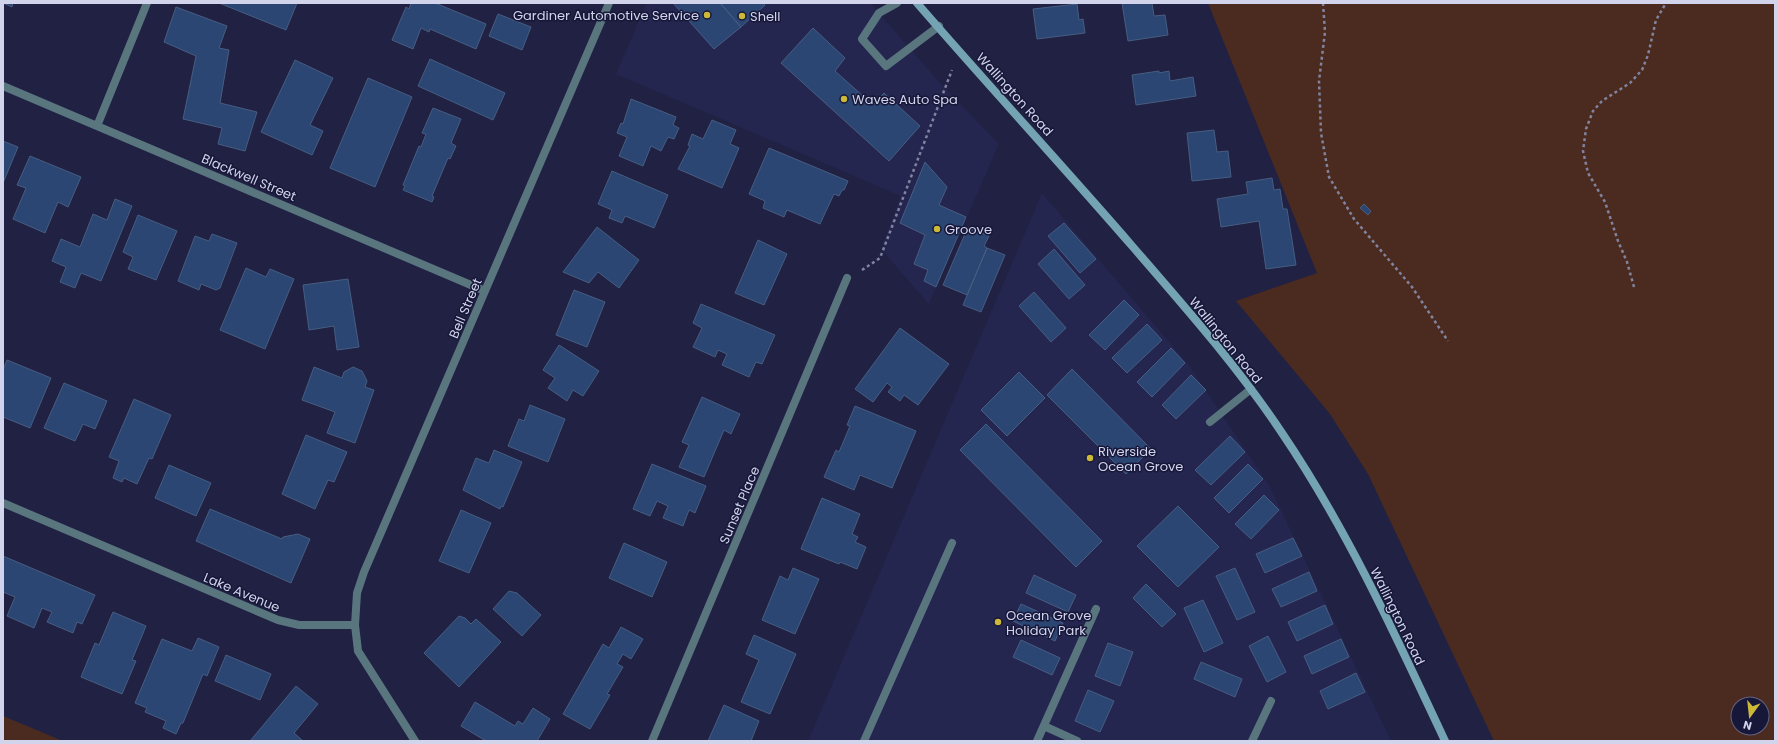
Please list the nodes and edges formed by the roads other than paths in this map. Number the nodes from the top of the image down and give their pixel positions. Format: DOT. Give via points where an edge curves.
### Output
graph roads {
  1 [pos="147,3"];
  2 [pos="609,3"];
  3 [pos="896,3"];
  4 [pos="917,3"];
  5 [pos="939,26"];
  6 [pos="3,86"];
  7 [pos="97,126"];
  8 [pos="848,278"];
  9 [pos="485,291"];
  10 [pos="1251,389"];
  11 [pos="1210,422"];
  12 [pos="3,503"];
  13 [pos="952,542"];
  14 [pos="1096,609"];
  15 [pos="355,625"];
  16 [pos="1271,701"];
  17 [pos="1044,726"];
  18 [pos="415,741"];
  19 [pos="652,741"];
  20 [pos="864,741"];
  21 [pos="1037,741"];
  22 [pos="1077,741"];
  23 [pos="1252,741"];
  24 [pos="1445,741"];
  1 -- 7 [label="street"];
  2 -- 9 [label="street, Bell Street"];
  3 -- 5 [label="street" via="879,14 862,39 886,66"];
  4 -- 5 [label="street, Wallington Road"];
  5 -- 10 [label="street, Wallington Road" via="1170,290"];
  6 -- 7 [label="street, Blackwell Street"];
  7 -- 9 [label="street, Blackwell Street"];
  8 -- 19 [label="street, Sunset Place"];
  9 -- 15 [label="street, Bell Street" via="364,572 357,593"];
  10 -- 11 [label="street"];
  10 -- 24 [label="street, Wallington Road" via="1300,460 1349,545"];
  12 -- 15 [label="street, Lake Avenue" via="278,620 300,625"];
  13 -- 20 [label="street"];
  14 -- 17 [label="street"];
  15 -- 18 [label="street" via="358,651"];
  16 -- 23 [label="street"];
  17 -- 21 [label="street"];
  17 -- 22 [label="street"];
}
